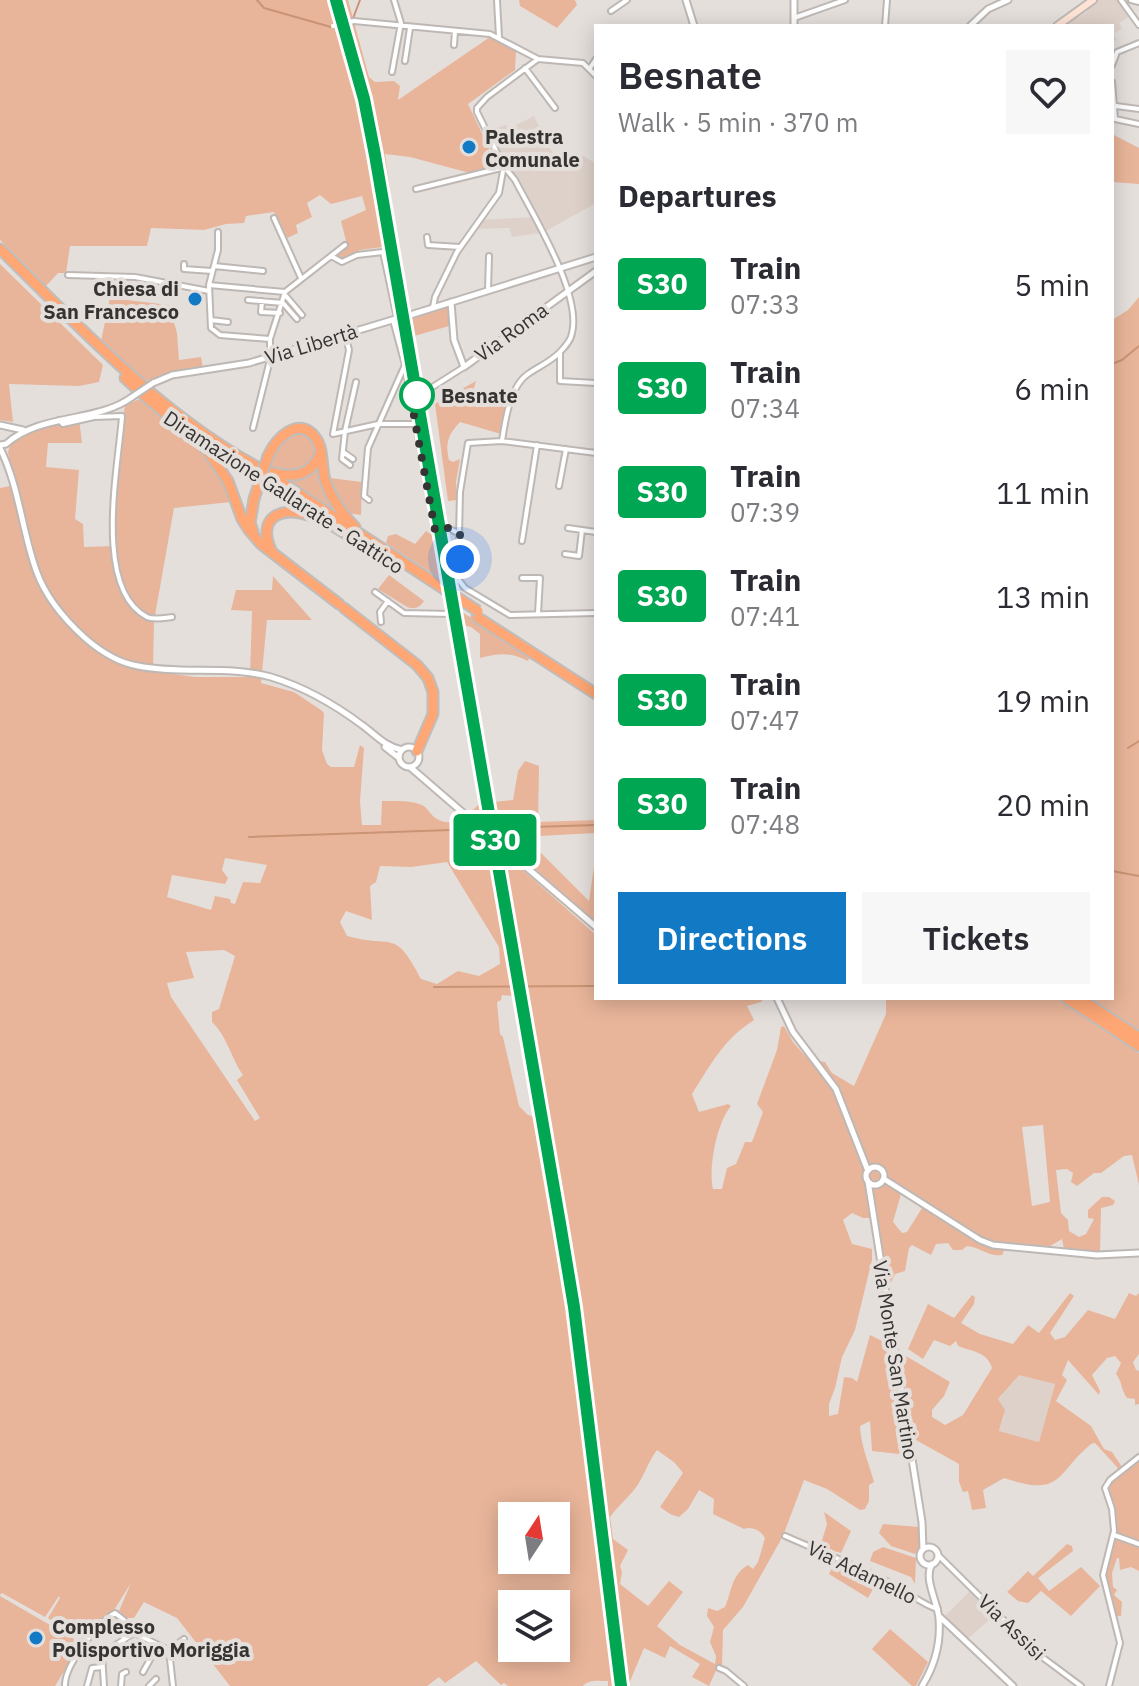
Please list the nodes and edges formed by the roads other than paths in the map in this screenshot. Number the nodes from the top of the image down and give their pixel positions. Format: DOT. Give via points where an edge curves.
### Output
graph roads {
  1 [pos="394,0"];
  2 [pos="497,0"];
  3 [pos="627,0"];
  4 [pos="686,0"];
  5 [pos="794,0"];
  6 [pos="845,0"];
  7 [pos="887,0"];
  8 [pos="1008,0"];
  9 [pos="1093,0"];
  10 [pos="1121,0"];
  11 [pos="1131,0"];
  12 [pos="1139,2"];
  13 [pos="611,11"];
  14 [pos="794,18"];
  15 [pos="693,24"];
  16 [pos="794,24"];
  17 [pos="885,24"];
  18 [pos="972,24"];
  19 [pos="1060,24"];
  20 [pos="1139,25"];
  21 [pos="333,26"];
  22 [pos="399,26"];
  23 [pos="410,27"];
  24 [pos="455,31"];
  25 [pos="499,37"];
  26 [pos="1139,43"];
  27 [pos="454,45"];
  28 [pos="538,59"];
  29 [pos="1114,60"];
  30 [pos="405,61"];
  31 [pos="594,62"];
  32 [pos="525,68"];
  33 [pos="590,68"];
  34 [pos="392,72"];
  35 [pos="594,73"];
  36 [pos="1114,94"];
  37 [pos="1116,106"];
  38 [pos="555,108"];
  39 [pos="1139,109"];
  40 [pos="1139,124"];
  41 [pos="503,168"];
  42 [pos="416,189"];
  43 [pos="274,218"];
  44 [pos="218,232"];
  45 [pos="427,237"];
  46 [pos="345,245"];
  47 [pos="460,247"];
  48 [pos="0,249"];
  49 [pos="0,256"];
  50 [pos="331,256"];
  51 [pos="489,256"];
  52 [pos="594,258"];
  53 [pos="184,264"];
  54 [pos="559,268"];
  55 [pos="213,269"];
  56 [pos="263,271"];
  57 [pos="594,272"];
  58 [pos="68,275"];
  59 [pos="301,278"];
  60 [pos="209,288"];
  61 [pos="488,290"];
  62 [pos="569,290"];
  63 [pos="286,294"];
  64 [pos="248,300"];
  65 [pos="262,301"];
  66 [pos="451,302"];
  67 [pos="283,303"];
  68 [pos="433,307"];
  69 [pos="280,313"];
  70 [pos="302,315"];
  71 [pos="396,318"];
  72 [pos="297,319"];
  73 [pos="210,320"];
  74 [pos="228,322"];
  75 [pos="345,334"];
  76 [pos="270,339"];
  77 [pos="560,352"];
  78 [pos="270,356"];
  79 [pos="405,365"];
  80 [pos="464,367"];
  81 [pos="356,382"];
  82 [pos="594,383"];
  83 [pos="431,394"];
  84 [pos="59,420"];
  85 [pos="378,424"];
  86 [pos="416,424"];
  87 [pos="0,425"];
  88 [pos="10,428"];
  89 [pos="253,428"];
  90 [pos="28,430"];
  91 [pos="345,431"];
  92 [pos="197,438"];
  93 [pos="10,440"];
  94 [pos="502,441"];
  95 [pos="537,445"];
  96 [pos="0,446"];
  97 [pos="566,449"];
  98 [pos="343,452"];
  99 [pos="594,453"];
  100 [pos="320,454"];
  101 [pos="353,459"];
  102 [pos="350,465"];
  103 [pos="8,468"];
  104 [pos="261,469"];
  105 [pos="559,486"];
  106 [pos="369,500"];
  107 [pos="568,528"];
  108 [pos="435,530"];
  109 [pos="582,530"];
  110 [pos="594,532"];
  111 [pos="460,534"];
  112 [pos="255,536"];
  113 [pos="522,541"];
  114 [pos="374,548"];
  115 [pos="272,553"];
  116 [pos="565,554"];
  117 [pos="522,578"];
  118 [pos="375,592"];
  119 [pos="388,601"];
  120 [pos="538,613"];
  121 [pos="594,613"];
  122 [pos="477,614"];
  123 [pos="172,617"];
  124 [pos="381,622"];
  125 [pos="594,686"];
  126 [pos="594,693"];
  127 [pos="347,716"];
  128 [pos="412,752"];
  129 [pos="399,758"];
  130 [pos="410,767"];
  131 [pos="450,802"];
  132 [pos="594,925"];
  133 [pos="778,1000"];
  134 [pos="1069,1000"];
  135 [pos="1082,1000"];
  136 [pos="1139,1037"];
  137 [pos="1139,1046"];
  138 [pos="861,1153"];
  139 [pos="875,1167"];
  140 [pos="868,1171"];
  141 [pos="884,1179"];
  142 [pos="868,1181"];
  143 [pos="876,1185"];
  144 [pos="872,1198"];
  145 [pos="1139,1253"];
  146 [pos="1139,1457"];
  147 [pos="922,1522"];
  148 [pos="1114,1535"];
  149 [pos="785,1536"];
  150 [pos="1139,1544"];
  151 [pos="931,1547"];
  152 [pos="923,1549"];
  153 [pos="938,1555"];
  154 [pos="923,1562"];
  155 [pos="934,1563"];
  156 [pos="946,1564"];
  157 [pos="934,1594"];
  158 [pos="938,1612"];
  159 [pos="948,1624"];
  160 [pos="939,1625"];
  161 [pos="124,1639"];
  162 [pos="184,1639"];
  163 [pos="158,1645"];
  164 [pos="169,1650"];
  165 [pos="103,1667"];
  166 [pos="719,1668"];
  167 [pos="126,1672"];
  168 [pos="143,1672"];
  169 [pos="156,1679"];
  170 [pos="65,1686"];
  171 [pos="87,1686"];
  172 [pos="104,1686"];
  173 [pos="121,1686"];
  174 [pos="149,1686"];
  175 [pos="173,1686"];
  176 [pos="744,1686"];
  177 [pos="922,1686"];
  178 [pos="1013,1686"];
  179 [pos="1081,1686"];
  180 [pos="1109,1686"];
  1 -- 22 [label="street"];
  2 -- 25 [label="street"];
  3 -- 13 [label="street"];
  4 -- 15 [label="street"];
  5 -- 14 [label="street"];
  6 -- 14 [label="street"];
  7 -- 17 [label="street"];
  8 -- 18 [label="street"];
  9 -- 19 [label="main road"];
  10 -- 20 [label="street"];
  11 -- 12 [label="street"];
  14 -- 16 [label="street"];
  21 -- 22 [label="street, bridge" via="354,21"];
  22 -- 23 [label="street"];
  22 -- 34 [label="street"];
  23 -- 24 [label="street"];
  23 -- 30 [label="street"];
  24 -- 25 [label="street"];
  24 -- 27 [label="street"];
  25 -- 28 [label="street"];
  26 -- 29 [label="street" via="1117,52"];
  28 -- 32 [label="street"];
  28 -- 33 [label="street"];
  31 -- 33 [label="street"];
  32 -- 38 [label="street"];
  32 -- 41 [label="street" via="477,108"];
  33 -- 35 [label="street"];
  36 -- 37 [label="street"];
  37 -- 39 [label="street"];
  37 -- 40 [label="street" via="1115,119"];
  41 -- 42 [label="street"];
  41 -- 47 [label="street" via="499,193"];
  41 -- 54 [label="street" via="515,180"];
  43 -- 59 [label="street"];
  44 -- 55 [label="street"];
  45 -- 47 [label="street" via="428,245"];
  46 -- 50 [label="street"];
  47 -- 68 [label="street"];
  48 -- 104 [label="highway, Diramazione Gallarate - Gattico" via="160,402"];
  49 -- 92 [label="highway, Diramazione Gallarate - Gattico" via="159,409"];
  50 -- 59 [label="street"];
  50 -- 71 [label="street" via="342,262 383,252"];
  51 -- 61 [label="street"];
  52 -- 54 [label="street, Via Libertà"];
  53 -- 55 [label="street" via="184,269"];
  54 -- 61 [label="street, Via Libertà"];
  54 -- 62 [label="street"];
  55 -- 56 [label="street"];
  55 -- 60 [label="street"];
  57 -- 62 [label="street, Via Roma"];
  58 -- 60 [label="street" via="135,277"];
  59 -- 63 [label="street"];
  60 -- 63 [label="street"];
  60 -- 73 [label="street"];
  61 -- 66 [label="street, Via Libertà"];
  62 -- 77 [label="street" via="572,334"];
  62 -- 80 [label="street, Via Roma"];
  63 -- 67 [label="street"];
  63 -- 70 [label="street"];
  64 -- 65 [label="street"];
  65 -- 67 [label="street"];
  65 -- 69 [label="street" via="261,312"];
  66 -- 68 [label="street, Via Libertà"];
  66 -- 80 [label="street" via="454,340"];
  67 -- 69 [label="street"];
  67 -- 72 [label="street"];
  68 -- 71 [label="street, Via Libertà, bridge"];
  69 -- 76 [label="street"];
  71 -- 75 [label="street, Via Libertà"];
  71 -- 79 [label="street"];
  73 -- 74 [label="street"];
  73 -- 76 [label="street" via="216,334"];
  75 -- 78 [label="street, Via Libertà"];
  75 -- 91 [label="street" via="349,350 333,434"];
  76 -- 78 [label="street"];
  77 -- 82 [label="street" via="560,381"];
  77 -- 94 [label="street" via="519,382"];
  78 -- 84 [label="street, Via Libertà, bridge" via="172,375 115,406"];
  78 -- 89 [label="street"];
  79 -- 85 [label="street"];
  79 -- 86 [label="street"];
  80 -- 83 [label="street, Via Roma" via="431,388"];
  81 -- 91 [label="street"];
  84 -- 90 [label="street, Via Libertà"];
  84 -- 123 [label="street" via="63,424 122,416 113,487 114,553 121,580 138,609 151,618"];
  85 -- 86 [label="street"];
  85 -- 91 [label="street"];
  85 -- 106 [label="street" via="367,460 364,496"];
  86 -- 108 [label="street"];
  87 -- 88 [label="street"];
  88 -- 90 [label="street"];
  88 -- 93 [label="street"];
  90 -- 93 [label="street, Via Libertà"];
  91 -- 98 [label="street"];
  92 -- 112 [label="highway" via="217,462"];
  92 -- 114 [label="highway, Diramazione Gallarate - Gattico"];
  93 -- 96 [label="street, Via Libertà"];
  93 -- 103 [label="street"];
  94 -- 95 [label="street"];
  94 -- 111 [label="street" via="471,441 466,446"];
  95 -- 97 [label="street"];
  95 -- 113 [label="street"];
  96 -- 103 [label="street"];
  97 -- 99 [label="street"];
  97 -- 105 [label="street"];
  98 -- 101 [label="street"];
  98 -- 102 [label="street" via="342,459"];
  100 -- 104 [label="highway" via="301,474"];
  100 -- 112 [label="highway, bridge" via="317,439 302,429 274,442 254,499 250,523"];
  100 -- 114 [label="highway" via="335,505"];
  103 -- 127 [label="street" via="36,573 68,623 91,643 135,666 268,676 301,687"];
  104 -- 114 [label="highway, Diramazione Gallarate - Gattico"];
  107 -- 109 [label="street"];
  108 -- 111 [label="street" via="448,528"];
  108 -- 119 [label="street" via="451,614 404,613"];
  109 -- 110 [label="street"];
  109 -- 116 [label="street" via="579,556"];
  111 -- 120 [label="street" via="458,579 465,588 510,615"];
  112 -- 115 [label="highway"];
  114 -- 115 [label="highway" via="311,515 288,511 267,526"];
  114 -- 122 [label="highway, Diramazione Gallarate - Gattico, bridge"];
  115 -- 128 [label="highway" via="423,671 434,703 430,725"];
  117 -- 120 [label="street" via="540,578"];
  118 -- 119 [label="street"];
  119 -- 124 [label="street" via="380,612"];
  120 -- 121 [label="street"];
  122 -- 125 [label="highway, Diramazione Gallarate - Gattico"];
  122 -- 126 [label="highway, Diramazione Gallarate - Gattico"];
  127 -- 128 [label="street" via="383,744"];
  127 -- 129 [label="street"];
  128 -- 129 [label="street"];
  128 -- 130 [label="street"];
  128 -- 131 [label="street" via="428,781"];
  129 -- 130 [label="street"];
  130 -- 131 [label="street"];
  131 -- 132 [label="street, bridge"];
  133 -- 138 [label="street, Via Monte San Martino" via="793,1032 836,1089"];
  134 -- 137 [label="highway"];
  135 -- 136 [label="highway"];
  138 -- 139 [label="street, Via Monte San Martino"];
  138 -- 140 [label="street, Via Monte San Martino"];
  139 -- 140 [label="street"];
  139 -- 141 [label="street, Via Monte San Martino"];
  140 -- 142 [label="street, Via Monte San Martino"];
  141 -- 143 [label="street"];
  141 -- 145 [label="street" via="993,1245 1097,1255"];
  142 -- 143 [label="street"];
  142 -- 144 [label="street, Via Monte San Martino"];
  143 -- 144 [label="street, Via Monte San Martino"];
  144 -- 147 [label="street, Via Monte San Martino"];
  146 -- 148 [label="street" via="1106,1484"];
  147 -- 151 [label="street, Via Monte San Martino"];
  147 -- 152 [label="street, Via Monte San Martino"];
  148 -- 150 [label="street"];
  148 -- 180 [label="street" via="1103,1575 1120,1643"];
  149 -- 158 [label="street, Via Adamello" via="896,1585"];
  151 -- 152 [label="street"];
  151 -- 153 [label="street, Via Monte San Martino"];
  152 -- 154 [label="street, Via Monte San Martino"];
  153 -- 155 [label="street, Via Monte San Martino"];
  153 -- 156 [label="street, Via Assisi"];
  154 -- 155 [label="street"];
  154 -- 157 [label="street, Via Monte San Martino"];
  155 -- 156 [label="street"];
  155 -- 157 [label="street, Via Monte San Martino" via="928,1575"];
  156 -- 179 [label="street, Via Assisi" via="1038,1654"];
  157 -- 158 [label="street, Via Monte San Martino"];
  158 -- 159 [label="street"];
  158 -- 160 [label="street, Via Monte San Martino"];
  159 -- 160 [label="street"];
  159 -- 178 [label="street"];
  160 -- 177 [label="street, Via Monte San Martino" via="936,1657"];
  161 -- 163 [label="street" via="134,1633"];
  161 -- 165 [label="street" via="102,1654"];
  161 -- 170 [label="street" via="124,1620 115,1613 85,1644"];
  162 -- 164 [label="street"];
  163 -- 164 [label="street"];
  163 -- 168 [label="street"];
  164 -- 175 [label="street"];
  165 -- 171 [label="street" via="92,1668"];
  165 -- 172 [label="street"];
  166 -- 176 [label="street"];
  167 -- 173 [label="street"];
  169 -- 174 [label="street"];
}
